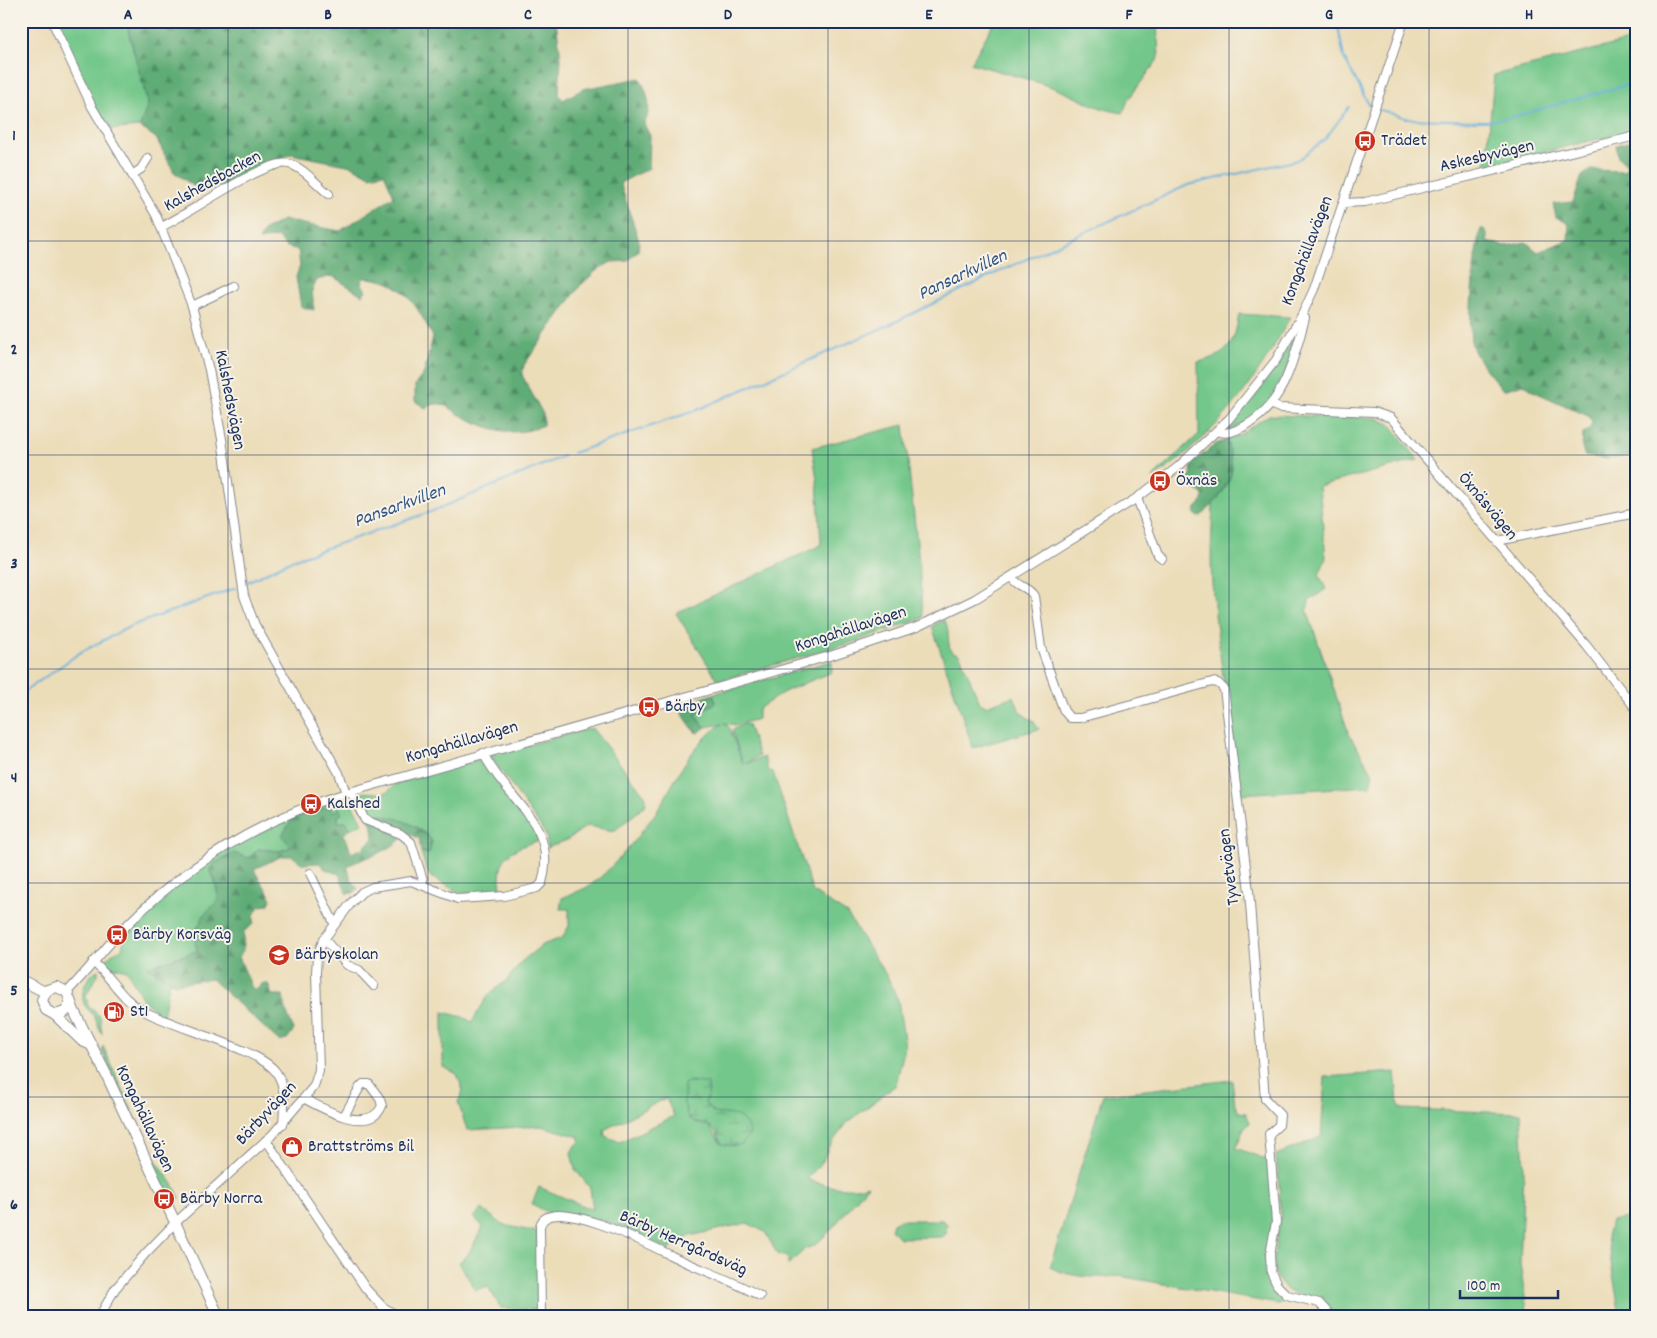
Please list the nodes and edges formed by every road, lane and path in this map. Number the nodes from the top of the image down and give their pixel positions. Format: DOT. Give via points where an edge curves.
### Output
graph roads {
  1 [pos="52,21"];
  2 [pos="1404,21"];
  3 [pos="1636,136"];
  4 [pos="148,158"];
  5 [pos="132,175"];
  6 [pos="329,194"];
  7 [pos="1344,203"];
  8 [pos="161,227"];
  9 [pos="234,286"];
  10 [pos="192,306"];
  11 [pos="1302,315"];
  12 [pos="1272,405"];
  13 [pos="1218,431"];
  14 [pos="1136,498"];
  15 [pos="1636,513"];
  16 [pos="1497,541"];
  17 [pos="1162,559"];
  18 [pos="1011,577"];
  19 [pos="1636,709"];
  20 [pos="484,753"];
  21 [pos="349,792"];
  22 [pos="310,873"];
  23 [pos="422,884"];
  24 [pos="334,923"];
  25 [pos="324,939"];
  26 [pos="94,962"];
  27 [pos="21,980"];
  28 [pos="374,986"];
  29 [pos="46,992"];
  30 [pos="67,992"];
  31 [pos="71,1003"];
  32 [pos="55,1015"];
  33 [pos="89,1044"];
  34 [pos="305,1099"];
  35 [pos="344,1116"];
  36 [pos="283,1124"];
  37 [pos="266,1140"];
  38 [pos="175,1223"];
  39 [pos="760,1296"];
  40 [pos="99,1317"];
  41 [pos="219,1317"];
  42 [pos="400,1317"];
  43 [pos="541,1317"];
  44 [pos="1332,1317"];
  1 -- 5 [label="street, Kalshedsvägen" via="92,107"];
  2 -- 7 [label="street, Kongahällavägen"];
  3 -- 7 [label="street, Askesbyvägen" via="1365,202"];
  4 -- 5 [label="street"];
  5 -- 8 [label="street, Kalshedsvägen"];
  6 -- 8 [label="street, Kalshedsbacken" via="295,166 281,163 210,197"];
  7 -- 11 [label="street, Kongahällavägen" via="1321,272"];
  8 -- 10 [label="street, Kalshedsvägen"];
  9 -- 10 [label="street"];
  10 -- 21 [label="street, Kalshedsvägen" via="221,429 244,596 256,625"];
  11 -- 12 [label="street" via="1305,318 1293,360"];
  11 -- 13 [label="street, Kongahällavägen" via="1260,382"];
  12 -- 13 [label="street" via="1231,433"];
  12 -- 16 [label="street, Öxnäsvägen" via="1279,408 1374,412 1391,418"];
  13 -- 14 [label="street, Kongahällavägen" via="1172,472"];
  14 -- 17 [label="street" via="1158,556"];
  14 -- 18 [label="street, Kongahällavägen"];
  15 -- 16 [label="street"];
  16 -- 19 [label="street, Öxnäsvägen"];
  18 -- 20 [label="street, Kongahällavägen" via="954,610 890,637"];
  18 -- 44 [label="street, Tyvetvägen" via="1019,587 1031,591 1034,596 1041,648 1064,711 1070,718 1212,682 1224,689 1249,891 1265,1099 1280,1115 1279,1125 1269,1136 1276,1215 1270,1269 1283,1292 1297,1300 1319,1303"];
  20 -- 21 [label="street, Kongahällavägen"];
  20 -- 23 [label="street" via="541,834 545,862 542,883 537,888 504,896 458,900"];
  21 -- 23 [label="street" via="365,820 401,834 412,842"];
  21 -- 26 [label="street, Kongahällavägen" via="273,820 209,857 147,905"];
  22 -- 24 [label="street"];
  23 -- 24 [label="street, Bärbyvägen" via="411,881 365,890"];
  24 -- 25 [label="street, Bärbyvägen"];
  25 -- 28 [label="street"];
  25 -- 34 [label="street, Bärbyvägen" via="317,955 316,973 318,1070 314,1086"];
  26 -- 30 [label="street, Kongahällavägen"];
  26 -- 36 [label="street" via="121,993 144,1012 270,1066 284,1092"];
  27 -- 29 [label="main road"];
  29 -- 30 [label="main road" via="55,987"];
  29 -- 32 [label="main road, Kongahällavägen" via="44,1006 47,1012"];
  30 -- 31 [label="main road, Kongahällavägen"];
  31 -- 32 [label="main road" via="65,1012"];
  31 -- 33 [label="main road, Kongahällavägen"];
  32 -- 33 [label="main road, Kongahällavägen"];
  33 -- 38 [label="main road, Kongahällavägen"];
  34 -- 35 [label="street"];
  34 -- 36 [label="street, Bärbyvägen"];
  35 -- 35 [label="street" via="360,1087 369,1084 382,1102 381,1109 367,1118"];
  36 -- 37 [label="street, Bärbyvägen"];
  37 -- 38 [label="street, Bärbyvägen"];
  37 -- 42 [label="street" via="366,1289 383,1307"];
  38 -- 40 [label="street" via="121,1281"];
  38 -- 41 [label="main road, Kongahällavägen"];
  39 -- 43 [label="street, Bärby Herrgårdsväg" via="620,1230 563,1215 549,1215 540,1226"];
}
